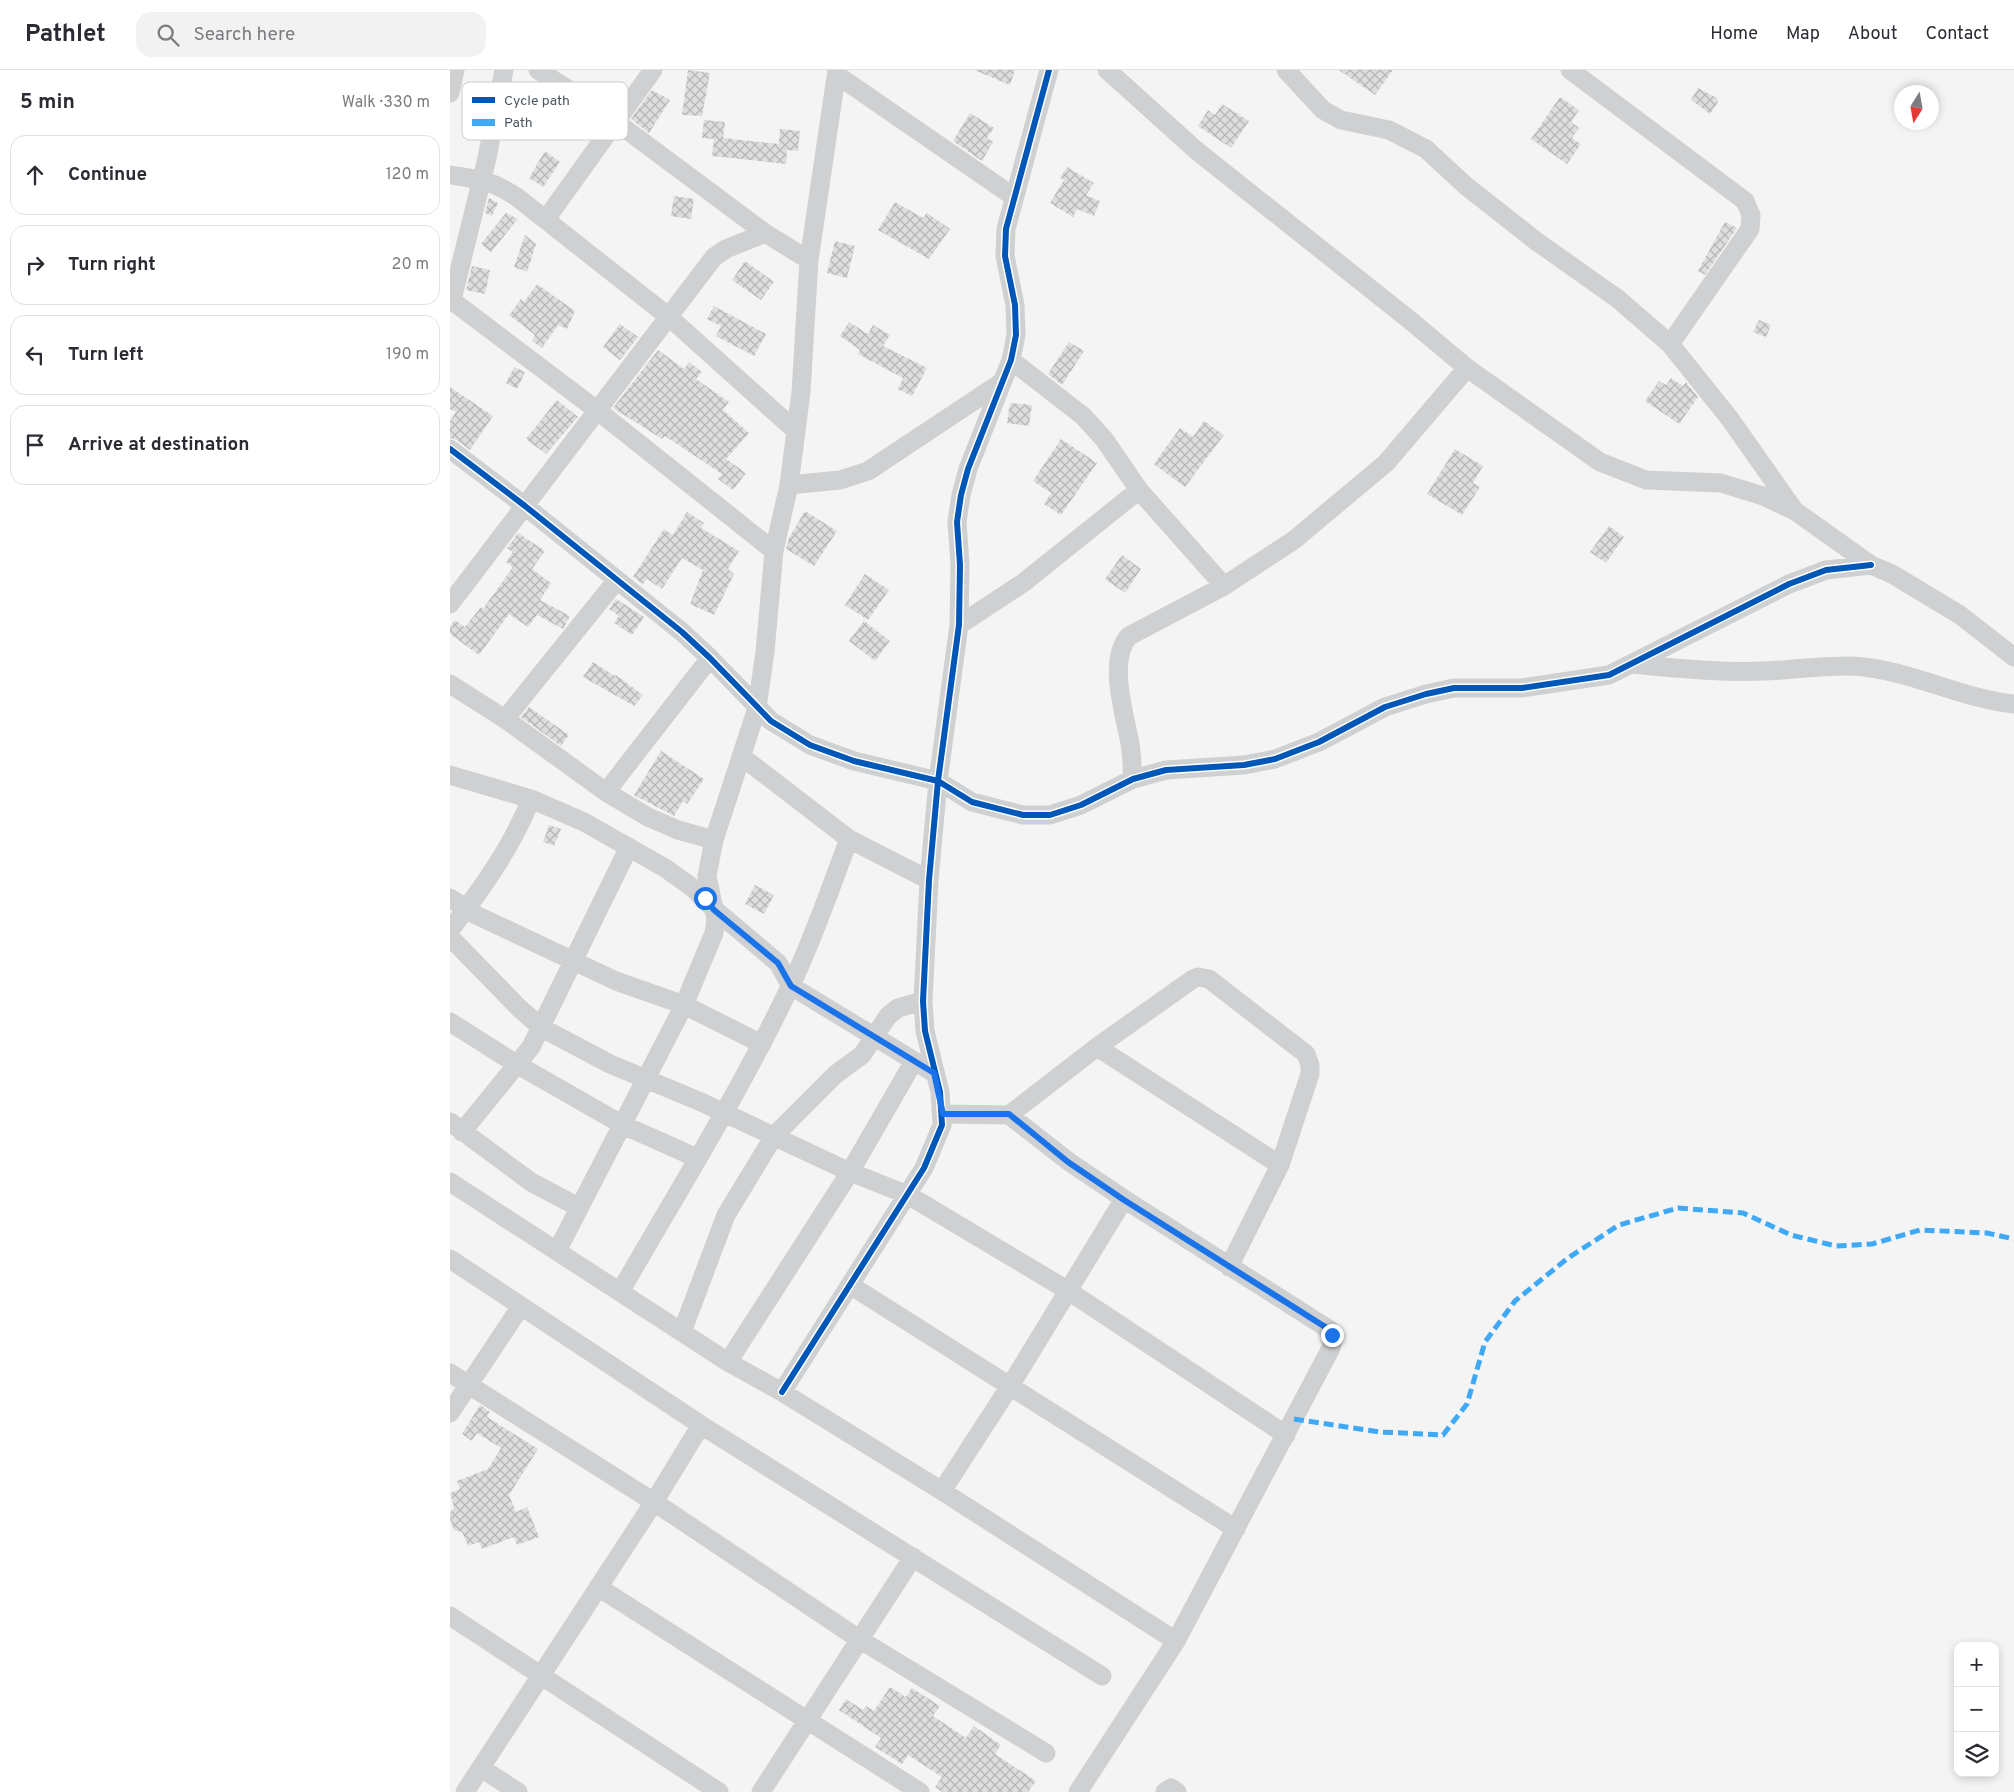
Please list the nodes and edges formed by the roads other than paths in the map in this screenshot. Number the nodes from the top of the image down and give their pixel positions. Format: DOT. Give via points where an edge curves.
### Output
graph roads {
  1 [pos="455,70"];
  2 [pos="538,70"];
  3 [pos="653,70"];
  4 [pos="1107,70"];
  5 [pos="1286,70"];
  6 [pos="1570,70"];
  7 [pos="837,72"];
  8 [pos="1045,72"];
  9 [pos="556,82"];
  10 [pos="450,93"];
  11 [pos="628,104"];
  12 [pos="628,131"];
  13 [pos="490,140"];
  14 [pos="602,140"];
  15 [pos="450,176"];
  16 [pos="482,179"];
  17 [pos="1014,197"];
  18 [pos="546,219"];
  19 [pos="765,233"];
  20 [pos="809,260"];
  21 [pos="451,300"];
  22 [pos="668,317"];
  23 [pos="1670,344"];
  24 [pos="1011,360"];
  25 [pos="1467,368"];
  26 [pos="999,384"];
  27 [pos="598,411"];
  28 [pos="795,430"];
  29 [pos="450,449"];
  30 [pos="789,485"];
  31 [pos="1138,490"];
  32 [pos="525,506"];
  33 [pos="1795,511"];
  34 [pos="774,551"];
  35 [pos="1871,565"];
  36 [pos="616,581"];
  37 [pos="1224,586"];
  38 [pos="450,604"];
  39 [pos="960,625"];
  40 [pos="2014,656"];
  41 [pos="710,658"];
  42 [pos="1632,664"];
  43 [pos="450,684"];
  44 [pos="2014,704"];
  45 [pos="757,708"];
  46 [pos="505,719"];
  47 [pos="741,756"];
  48 [pos="450,774"];
  49 [pos="1133,779"];
  50 [pos="938,781"];
  51 [pos="606,792"];
  52 [pos="531,799"];
  53 [pos="714,840"];
  54 [pos="849,840"];
  55 [pos="628,848"];
  56 [pos="928,880"];
  57 [pos="450,898"];
  58 [pos="466,910"];
  59 [pos="714,910"];
  60 [pos="450,930"];
  61 [pos="450,937"];
  62 [pos="575,960"];
  63 [pos="791,986"];
  64 [pos="922,1001"];
  65 [pos="684,1005"];
  66 [pos="542,1028"];
  67 [pos="453,1031"];
  68 [pos="875,1037"];
  69 [pos="762,1044"];
  70 [pos="1097,1047"];
  71 [pos="914,1060"];
  72 [pos="518,1065"];
  73 [pos="934,1073"];
  74 [pos="646,1079"];
  75 [pos="725,1113"];
  76 [pos="943,1114"];
  77 [pos="1009,1114"];
  78 [pos="623,1125"];
  79 [pos="456,1127"];
  80 [pos="774,1136"];
  81 [pos="697,1158"];
  82 [pos="1280,1165"];
  83 [pos="850,1172"];
  84 [pos="450,1182"];
  85 [pos="908,1195"];
  86 [pos="1124,1200"];
  87 [pos="578,1207"];
  88 [pos="557,1251"];
  89 [pos="450,1259"];
  90 [pos="1230,1266"];
  91 [pos="850,1285"];
  92 [pos="1067,1290"];
  93 [pos="620,1292"];
  94 [pos="521,1306"];
  95 [pos="682,1332"];
  96 [pos="728,1362"];
  97 [pos="450,1373"];
  98 [pos="466,1384"];
  99 [pos="1010,1386"];
  100 [pos="782,1392"];
  101 [pos="450,1412"];
  102 [pos="701,1425"];
  103 [pos="1286,1435"];
  104 [pos="942,1491"];
  105 [pos="654,1502"];
  106 [pos="1236,1529"];
  107 [pos="913,1557"];
  108 [pos="598,1587"];
  109 [pos="450,1616"];
  110 [pos="859,1639"];
  111 [pos="1176,1642"];
  112 [pos="540,1674"];
  113 [pos="1102,1676"];
  114 [pos="807,1722"];
  115 [pos="1046,1753"];
  116 [pos="481,1768"];
  117 [pos="465,1792"];
  118 [pos="518,1792"];
  119 [pos="720,1792"];
  120 [pos="761,1792"];
  121 [pos="920,1792"];
  122 [pos="1078,1792"];
  123 [pos="1165,1792"];
  124 [pos="1177,1792"];
  1 -- 10 [label="street"];
  2 -- 9 [label="street"];
  3 -- 11 [label="street"];
  4 -- 25 [label="street" via="1198,151"];
  5 -- 23 [label="street" via="1323,110 1341,120 1389,130 1426,149 1466,186 1618,299"];
  6 -- 23 [label="street" via="1745,201 1751,215 1750,229"];
  7 -- 17 [label="street"];
  7 -- 20 [label="street"];
  8 -- 17 [label="street"];
  12 -- 19 [label="street"];
  13 -- 16 [label="street"];
  14 -- 18 [label="street"];
  15 -- 16 [label="street"];
  16 -- 18 [label="street" via="502,187"];
  16 -- 21 [label="street"];
  17 -- 24 [label="street" via="1006,229 1005,256 1016,305 1016,335"];
  18 -- 22 [label="street"];
  19 -- 20 [label="street"];
  19 -- 22 [label="street" via="714,257"];
  20 -- 28 [label="street" via="801,392"];
  21 -- 27 [label="street"];
  22 -- 27 [label="street"];
  22 -- 28 [label="street"];
  23 -- 33 [label="street" via="1730,419"];
  24 -- 26 [label="street"];
  24 -- 31 [label="street" via="1083,416 1104,439"];
  25 -- 33 [label="street" via="1600,462 1646,480 1721,483"];
  25 -- 37 [label="street" via="1386,463 1294,540"];
  26 -- 30 [label="street" via="868,471 840,480"];
  26 -- 39 [label="street" via="961,495 957,522"];
  27 -- 32 [label="street"];
  27 -- 34 [label="street"];
  28 -- 30 [label="street"];
  29 -- 32 [label="street"];
  30 -- 34 [label="street"];
  31 -- 37 [label="street"];
  31 -- 39 [label="street" via="1023,583"];
  32 -- 36 [label="street"];
  32 -- 38 [label="street"];
  33 -- 35 [label="street"];
  34 -- 45 [label="street"];
  35 -- 40 [label="street" via="1960,615"];
  35 -- 42 [label="street" via="1826,570 1789,584"];
  36 -- 41 [label="street"];
  36 -- 46 [label="street"];
  37 -- 49 [label="street" via="1129,636 1122,644 1119,682 1131,747"];
  39 -- 50 [label="street"];
  41 -- 45 [label="street"];
  41 -- 51 [label="street"];
  42 -- 44 [label="street" via="1763,671 1852,666 1903,673 1962,694"];
  42 -- 49 [label="street" via="1609,675 1582,681 1522,688 1444,690 1386,707 1320,742 1275,759 1244,765 1166,770"];
  43 -- 46 [label="street"];
  45 -- 47 [label="street"];
  45 -- 50 [label="street" via="810,745 854,761"];
  46 -- 51 [label="street"];
  47 -- 53 [label="street"];
  47 -- 54 [label="street"];
  48 -- 52 [label="street"];
  49 -- 50 [label="street" via="1081,805 1050,815 1023,815 972,802"];
  50 -- 56 [label="street"];
  51 -- 53 [label="street" via="663,824"];
  52 -- 55 [label="street" via="584,822"];
  52 -- 58 [label="street" via="506,849"];
  53 -- 59 [label="street" via="708,876"];
  54 -- 56 [label="street"];
  54 -- 63 [label="street"];
  55 -- 59 [label="street" via="694,888"];
  55 -- 62 [label="street"];
  56 -- 64 [label="street"];
  57 -- 58 [label="street"];
  58 -- 60 [label="street"];
  58 -- 62 [label="street"];
  59 -- 63 [label="street" via="778,963"];
  59 -- 65 [label="street" via="714,933"];
  61 -- 66 [label="street"];
  62 -- 65 [label="street" via="616,981"];
  62 -- 66 [label="street"];
  63 -- 68 [label="street"];
  63 -- 69 [label="street"];
  64 -- 68 [label="street" via="898,1008 888,1016"];
  64 -- 73 [label="street"];
  65 -- 69 [label="street"];
  65 -- 74 [label="street"];
  66 -- 72 [label="street"];
  66 -- 74 [label="street" via="585,1052"];
  67 -- 72 [label="street"];
  68 -- 71 [label="street"];
  68 -- 80 [label="street" via="862,1054 836,1074"];
  69 -- 75 [label="street"];
  70 -- 77 [label="street"];
  70 -- 82 [label="street"];
  70 -- 82 [label="street" via="1193,979 1209,978 1306,1054 1309,1060 1310,1074"];
  71 -- 73 [label="street"];
  71 -- 83 [label="street"];
  72 -- 78 [label="street"];
  72 -- 79 [label="street"];
  73 -- 76 [label="street"];
  74 -- 75 [label="street"];
  74 -- 78 [label="street"];
  75 -- 80 [label="street"];
  75 -- 81 [label="street"];
  76 -- 77 [label="street"];
  76 -- 85 [label="street" via="937,1140"];
  77 -- 86 [label="street" via="1068,1162"];
  78 -- 81 [label="street"];
  78 -- 87 [label="street"];
  79 -- 87 [label="street" via="532,1182"];
  80 -- 83 [label="street"];
  80 -- 95 [label="street" via="726,1215"];
  81 -- 93 [label="street"];
  82 -- 90 [label="street"];
  83 -- 85 [label="street"];
  83 -- 96 [label="street"];
  84 -- 88 [label="street"];
  85 -- 91 [label="street"];
  85 -- 92 [label="street"];
  86 -- 90 [label="street"];
  86 -- 92 [label="street"];
  87 -- 88 [label="street"];
  88 -- 93 [label="street"];
  89 -- 94 [label="street"];
  90 -- 103 [label="street" via="1330,1330 1332,1335 1331,1348"];
  91 -- 99 [label="street"];
  91 -- 100 [label="street"];
  92 -- 99 [label="street"];
  92 -- 103 [label="street"];
  93 -- 95 [label="street"];
  94 -- 98 [label="street"];
  94 -- 102 [label="street"];
  95 -- 96 [label="street"];
  96 -- 100 [label="street"];
  97 -- 98 [label="street"];
  98 -- 101 [label="street"];
  98 -- 105 [label="street"];
  99 -- 104 [label="street"];
  99 -- 106 [label="street"];
  100 -- 104 [label="street"];
  102 -- 105 [label="street"];
  102 -- 107 [label="street"];
  103 -- 106 [label="street"];
  104 -- 111 [label="street"];
  105 -- 108 [label="street"];
  105 -- 110 [label="street"];
  106 -- 111 [label="street"];
  107 -- 110 [label="street"];
  107 -- 113 [label="street"];
  108 -- 112 [label="street"];
  108 -- 114 [label="street"];
  109 -- 112 [label="street"];
  110 -- 114 [label="street"];
  110 -- 115 [label="street"];
  111 -- 122 [label="street"];
  112 -- 116 [label="street"];
  112 -- 119 [label="street"];
  114 -- 120 [label="street"];
  114 -- 121 [label="street"];
  116 -- 117 [label="street"];
  116 -- 118 [label="street"];
  123 -- 124 [label="street" via="1170,1788"];
}
